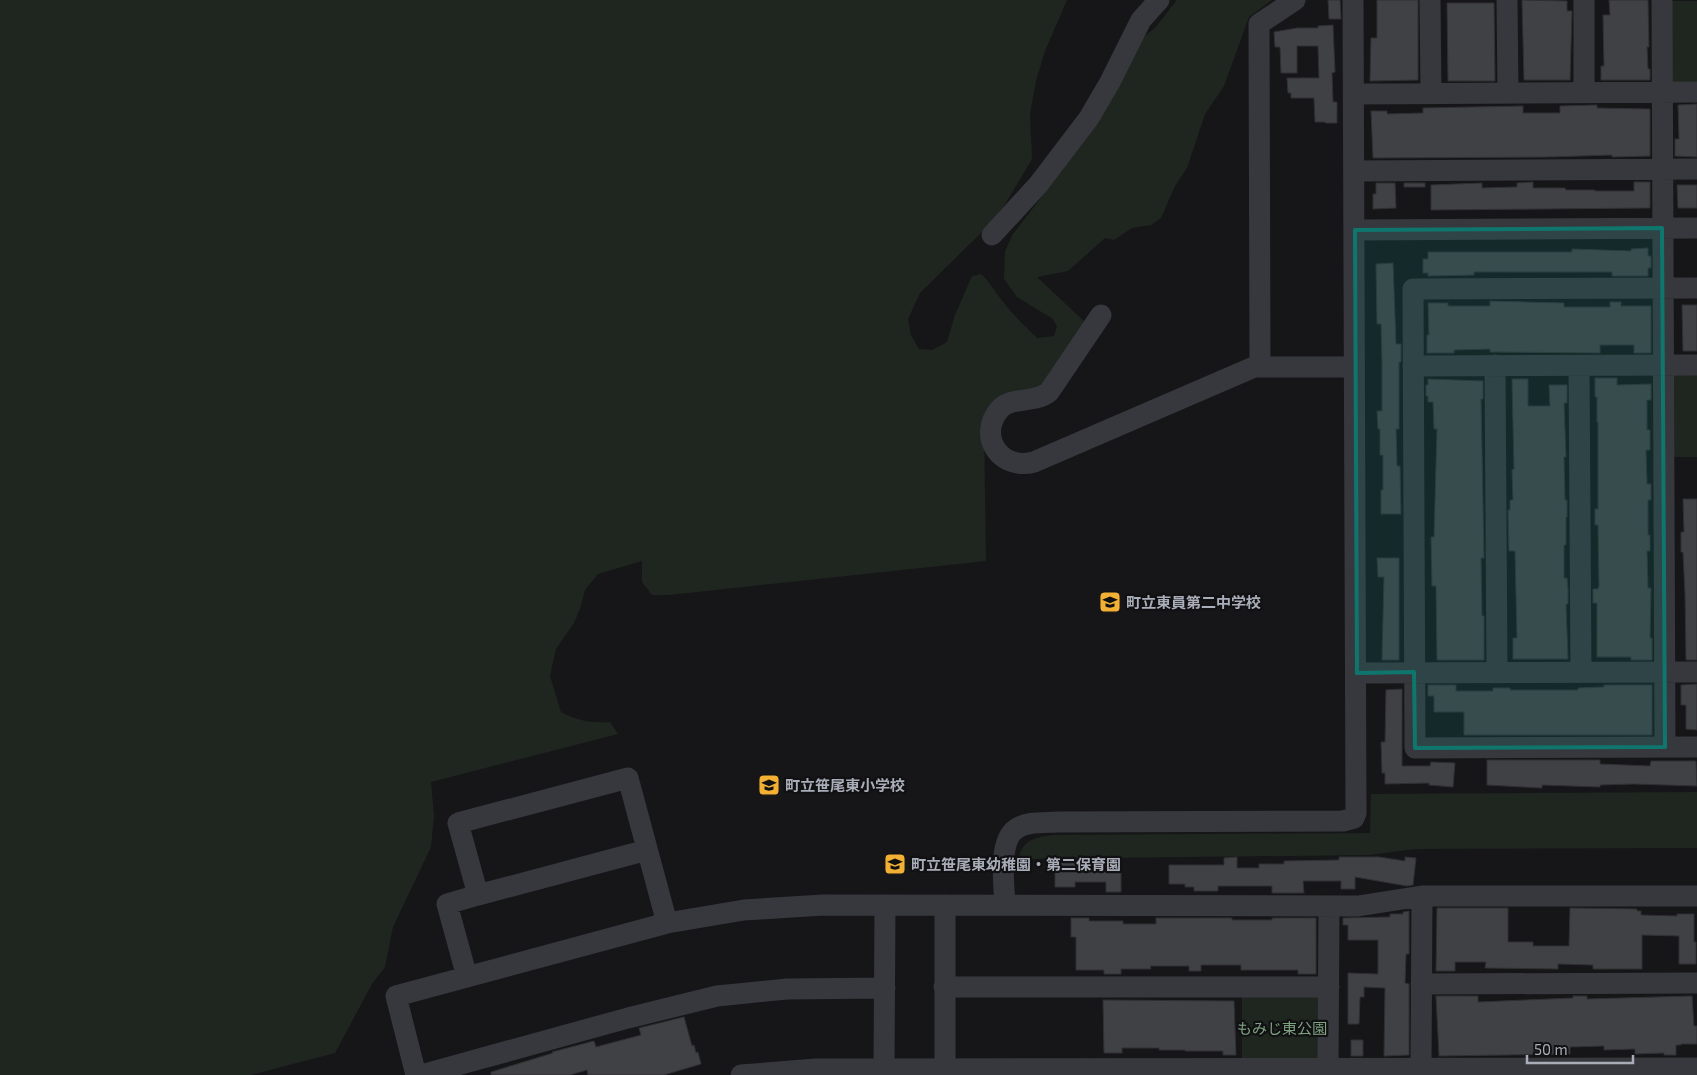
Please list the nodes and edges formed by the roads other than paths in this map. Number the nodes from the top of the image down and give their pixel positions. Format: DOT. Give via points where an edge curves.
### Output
graph roads {
  1 [pos="1159,0"];
  2 [pos="1295,0"];
  3 [pos="1354,0"];
  4 [pos="1430,0"];
  5 [pos="1507,0"];
  6 [pos="1584,0"];
  7 [pos="1662,0"];
  8 [pos="1584,92"];
  9 [pos="1662,92"];
  10 [pos="1697,92"];
  11 [pos="1431,93"];
  12 [pos="1508,93"];
  13 [pos="1354,94"];
  14 [pos="1662,169"];
  15 [pos="1697,169"];
  16 [pos="1354,171"];
  17 [pos="1662,228"];
  18 [pos="1697,228"];
  19 [pos="1355,230"];
  20 [pos="992,235"];
  21 [pos="1662,288"];
  22 [pos="1697,288"];
  23 [pos="1101,315"];
  24 [pos="1495,365"];
  25 [pos="1662,365"];
  26 [pos="1697,365"];
  27 [pos="1260,366"];
  28 [pos="1413,366"];
  29 [pos="1579,366"];
  30 [pos="1354,367"];
  31 [pos="1498,671"];
  32 [pos="1357,672"];
  33 [pos="1414,672"];
  34 [pos="1581,672"];
  35 [pos="1665,672"];
  36 [pos="1697,672"];
  37 [pos="1665,747"];
  38 [pos="1697,747"];
  39 [pos="647,850"];
  40 [pos="478,895"];
  41 [pos="1422,896"];
  42 [pos="1697,896"];
  43 [pos="1005,904"];
  44 [pos="885,905"];
  45 [pos="945,905"];
  46 [pos="1329,906"];
  47 [pos="667,923"];
  48 [pos="466,977"];
  49 [pos="1697,983"];
  50 [pos="1421,984"];
  51 [pos="944,987"];
  52 [pos="1329,987"];
  53 [pos="885,988"];
  54 [pos="1697,1068"];
  55 [pos="884,1069"];
  56 [pos="1328,1069"];
  57 [pos="1421,1069"];
  58 [pos="945,1072"];
  59 [pos="1545,1072"];
  60 [pos="416,1075"];
  61 [pos="421,1075"];
  62 [pos="741,1075"];
  1 -- 20 [label="street" via="1141,20 1089,118 1038,185"];
  2 -- 27 [label="street" via="1259,24"];
  3 -- 13 [label="street"];
  4 -- 11 [label="street"];
  5 -- 12 [label="street"];
  6 -- 8 [label="street"];
  7 -- 9 [label="street"];
  8 -- 9 [label="street"];
  8 -- 12 [label="street"];
  9 -- 10 [label="street"];
  9 -- 14 [label="street"];
  11 -- 12 [label="street"];
  11 -- 13 [label="street"];
  13 -- 16 [label="street"];
  14 -- 15 [label="street"];
  14 -- 16 [label="street"];
  14 -- 17 [label="street"];
  16 -- 19 [label="street"];
  17 -- 18 [label="street"];
  17 -- 19 [label="street"];
  17 -- 21 [label="street"];
  19 -- 30 [label="street"];
  21 -- 22 [label="street"];
  21 -- 25 [label="street"];
  21 -- 28 [label="street" via="1413,289"];
  23 -- 27 [label="street" via="1049,392 1042,398 1010,403 999,409 990,434 996,450 1006,461 1025,465 1034,462"];
  24 -- 28 [label="street"];
  24 -- 29 [label="street"];
  24 -- 31 [label="street"];
  25 -- 26 [label="street"];
  25 -- 29 [label="street"];
  25 -- 35 [label="street"];
  27 -- 30 [label="street"];
  28 -- 33 [label="street"];
  29 -- 34 [label="street"];
  30 -- 32 [label="street"];
  31 -- 33 [label="street"];
  31 -- 34 [label="street"];
  32 -- 33 [label="street"];
  32 -- 43 [label="street" via="1357,804 1354,818 1343,821 1058,822 1022,826 1010,834 1005,849"];
  33 -- 37 [label="street" via="1415,748"];
  34 -- 35 [label="street"];
  35 -- 36 [label="street"];
  35 -- 37 [label="street"];
  37 -- 38 [label="street"];
  39 -- 40 [label="street"];
  39 -- 40 [label="street" via="628,778 458,823"];
  39 -- 47 [label="street"];
  40 -- 48 [label="street" via="447,904"];
  41 -- 42 [label="street"];
  41 -- 46 [label="street" via="1368,905"];
  41 -- 50 [label="street"];
  43 -- 45 [label="street"];
  43 -- 46 [label="street"];
  44 -- 45 [label="street"];
  44 -- 47 [label="street" via="763,908"];
  44 -- 53 [label="street"];
  45 -- 51 [label="street"];
  46 -- 52 [label="street"];
  47 -- 48 [label="street"];
  48 -- 60 [label="street" via="396,996"];
  49 -- 50 [label="street"];
  50 -- 57 [label="street"];
  51 -- 52 [label="street"];
  51 -- 58 [label="street"];
  52 -- 56 [label="street"];
  53 -- 55 [label="street"];
  53 -- 61 [label="street" via="787,989 717,996"];
  54 -- 59 [label="street"];
  55 -- 58 [label="street"];
  55 -- 62 [label="street" via="816,1069"];
  56 -- 57 [label="street"];
  56 -- 58 [label="street"];
  57 -- 59 [label="street"];
}
